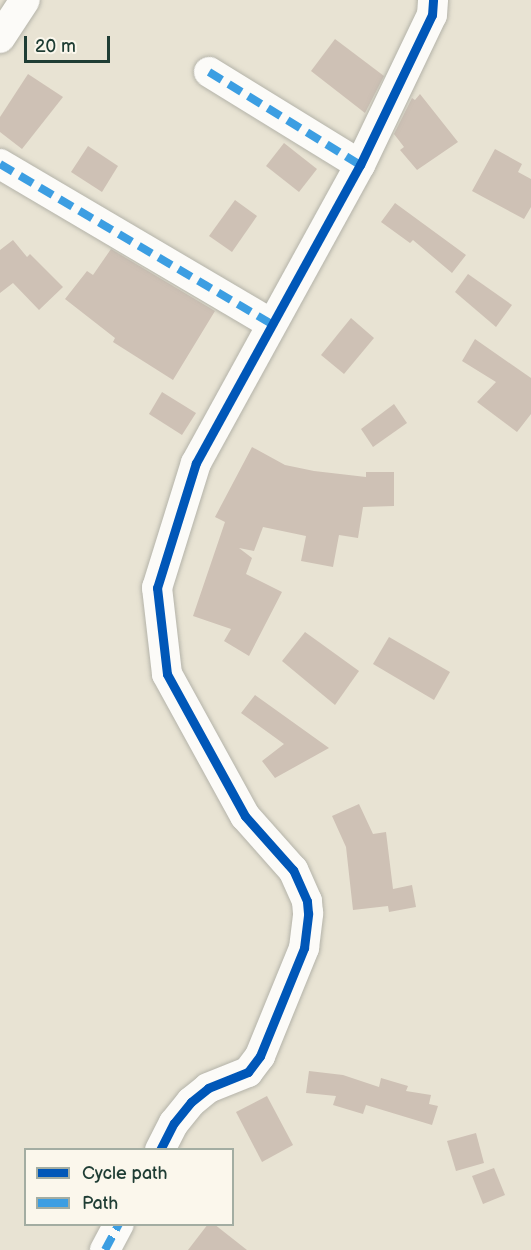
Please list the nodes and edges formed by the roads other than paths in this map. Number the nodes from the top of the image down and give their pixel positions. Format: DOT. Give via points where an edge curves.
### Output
graph roads {
  1 [pos="25,0"];
  2 [pos="433,0"];
  3 [pos="0,38"];
  4 [pos="209,72"];
  5 [pos="0,164"];
  6 [pos="360,165"];
  7 [pos="270,323"];
  8 [pos="161,1148"];
  9 [pos="118,1226"];
  10 [pos="105,1250"];
  1 -- 3 [label="street"];
  2 -- 6 [label="street" via="432,15"];
  4 -- 6 [label="street"];
  5 -- 7 [label="street"];
  6 -- 7 [label="street"];
  7 -- 8 [label="street" via="196,463 157,588 167,674 245,816 293,870 307,901 307,928 303,948 260,1056 248,1072 208,1089 191,1102"];
  9 -- 10 [label="street"];
}
